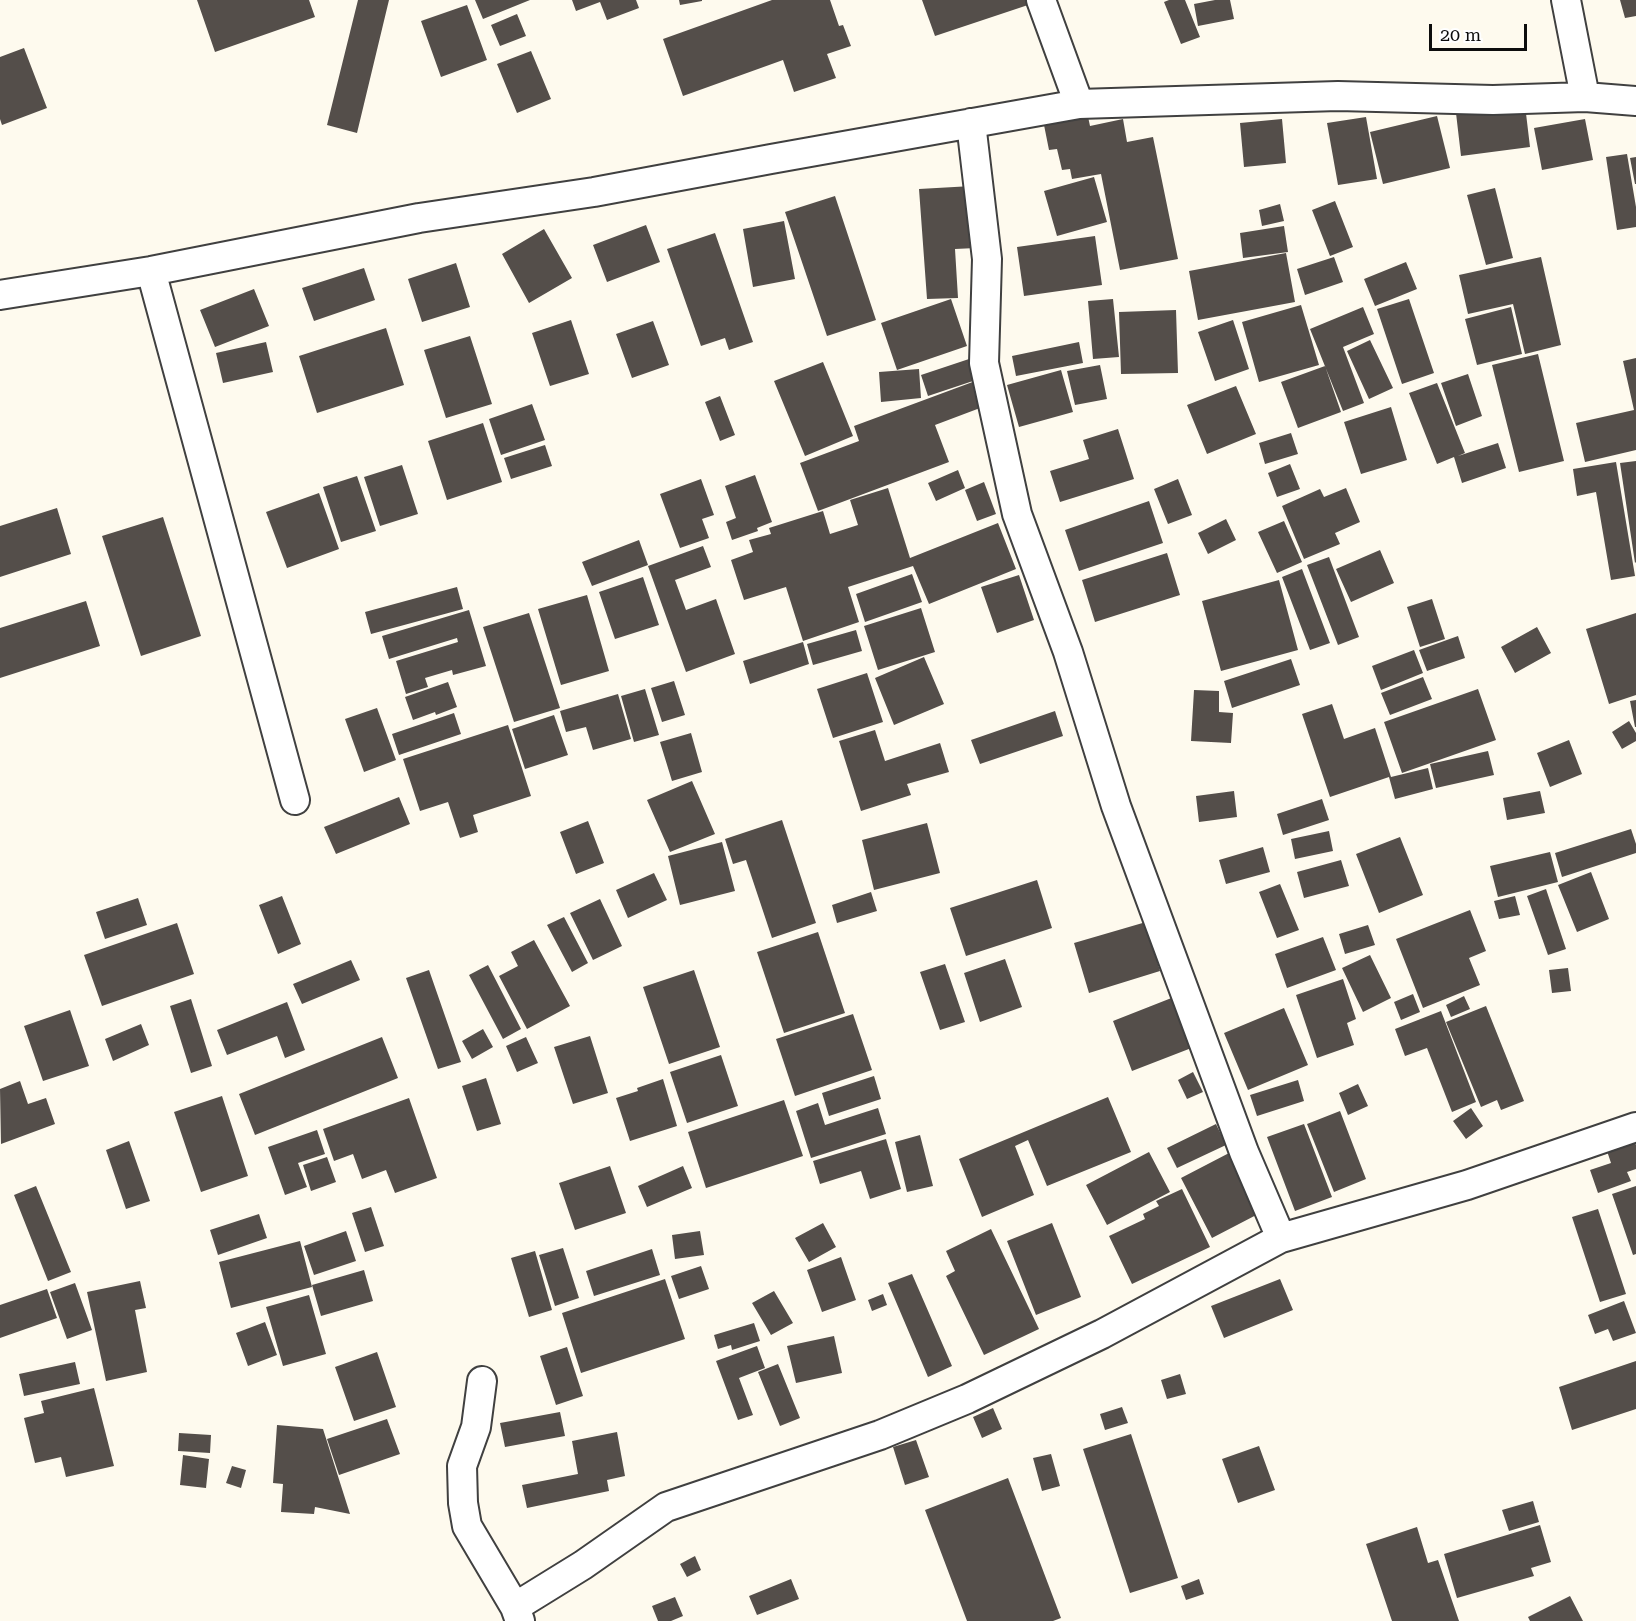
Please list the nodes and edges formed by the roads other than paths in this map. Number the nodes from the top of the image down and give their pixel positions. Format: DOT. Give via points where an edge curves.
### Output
graph roads {
  1 [pos="1041,0"];
  2 [pos="1566,0"];
  3 [pos="1585,97"];
  4 [pos="1636,101"];
  5 [pos="1079,104"];
  6 [pos="971,123"];
  7 [pos="151,271"];
  8 [pos="0,295"];
  9 [pos="295,800"];
  10 [pos="1636,1127"];
  11 [pos="1281,1238"];
  12 [pos="482,1382"];
  13 [pos="518,1614"];
  1 -- 5 [label="street"];
  2 -- 3 [label="street"];
  3 -- 4 [label="street"];
  3 -- 5 [label="street" via="1494,100 1338,96"];
  5 -- 6 [label="street"];
  6 -- 7 [label="street" via="594,192 419,218"];
  6 -- 11 [label="street" via="987,259 984,363 1017,514 1068,652 1116,806 1244,1152"];
  7 -- 8 [label="street"];
  7 -- 9 [label="street"];
  10 -- 11 [label="street" via="1467,1185"];
  11 -- 13 [label="street" via="1102,1334 967,1399 880,1435 666,1507"];
  12 -- 13 [label="street" via="476,1427 462,1466 463,1503 467,1526"];
}
